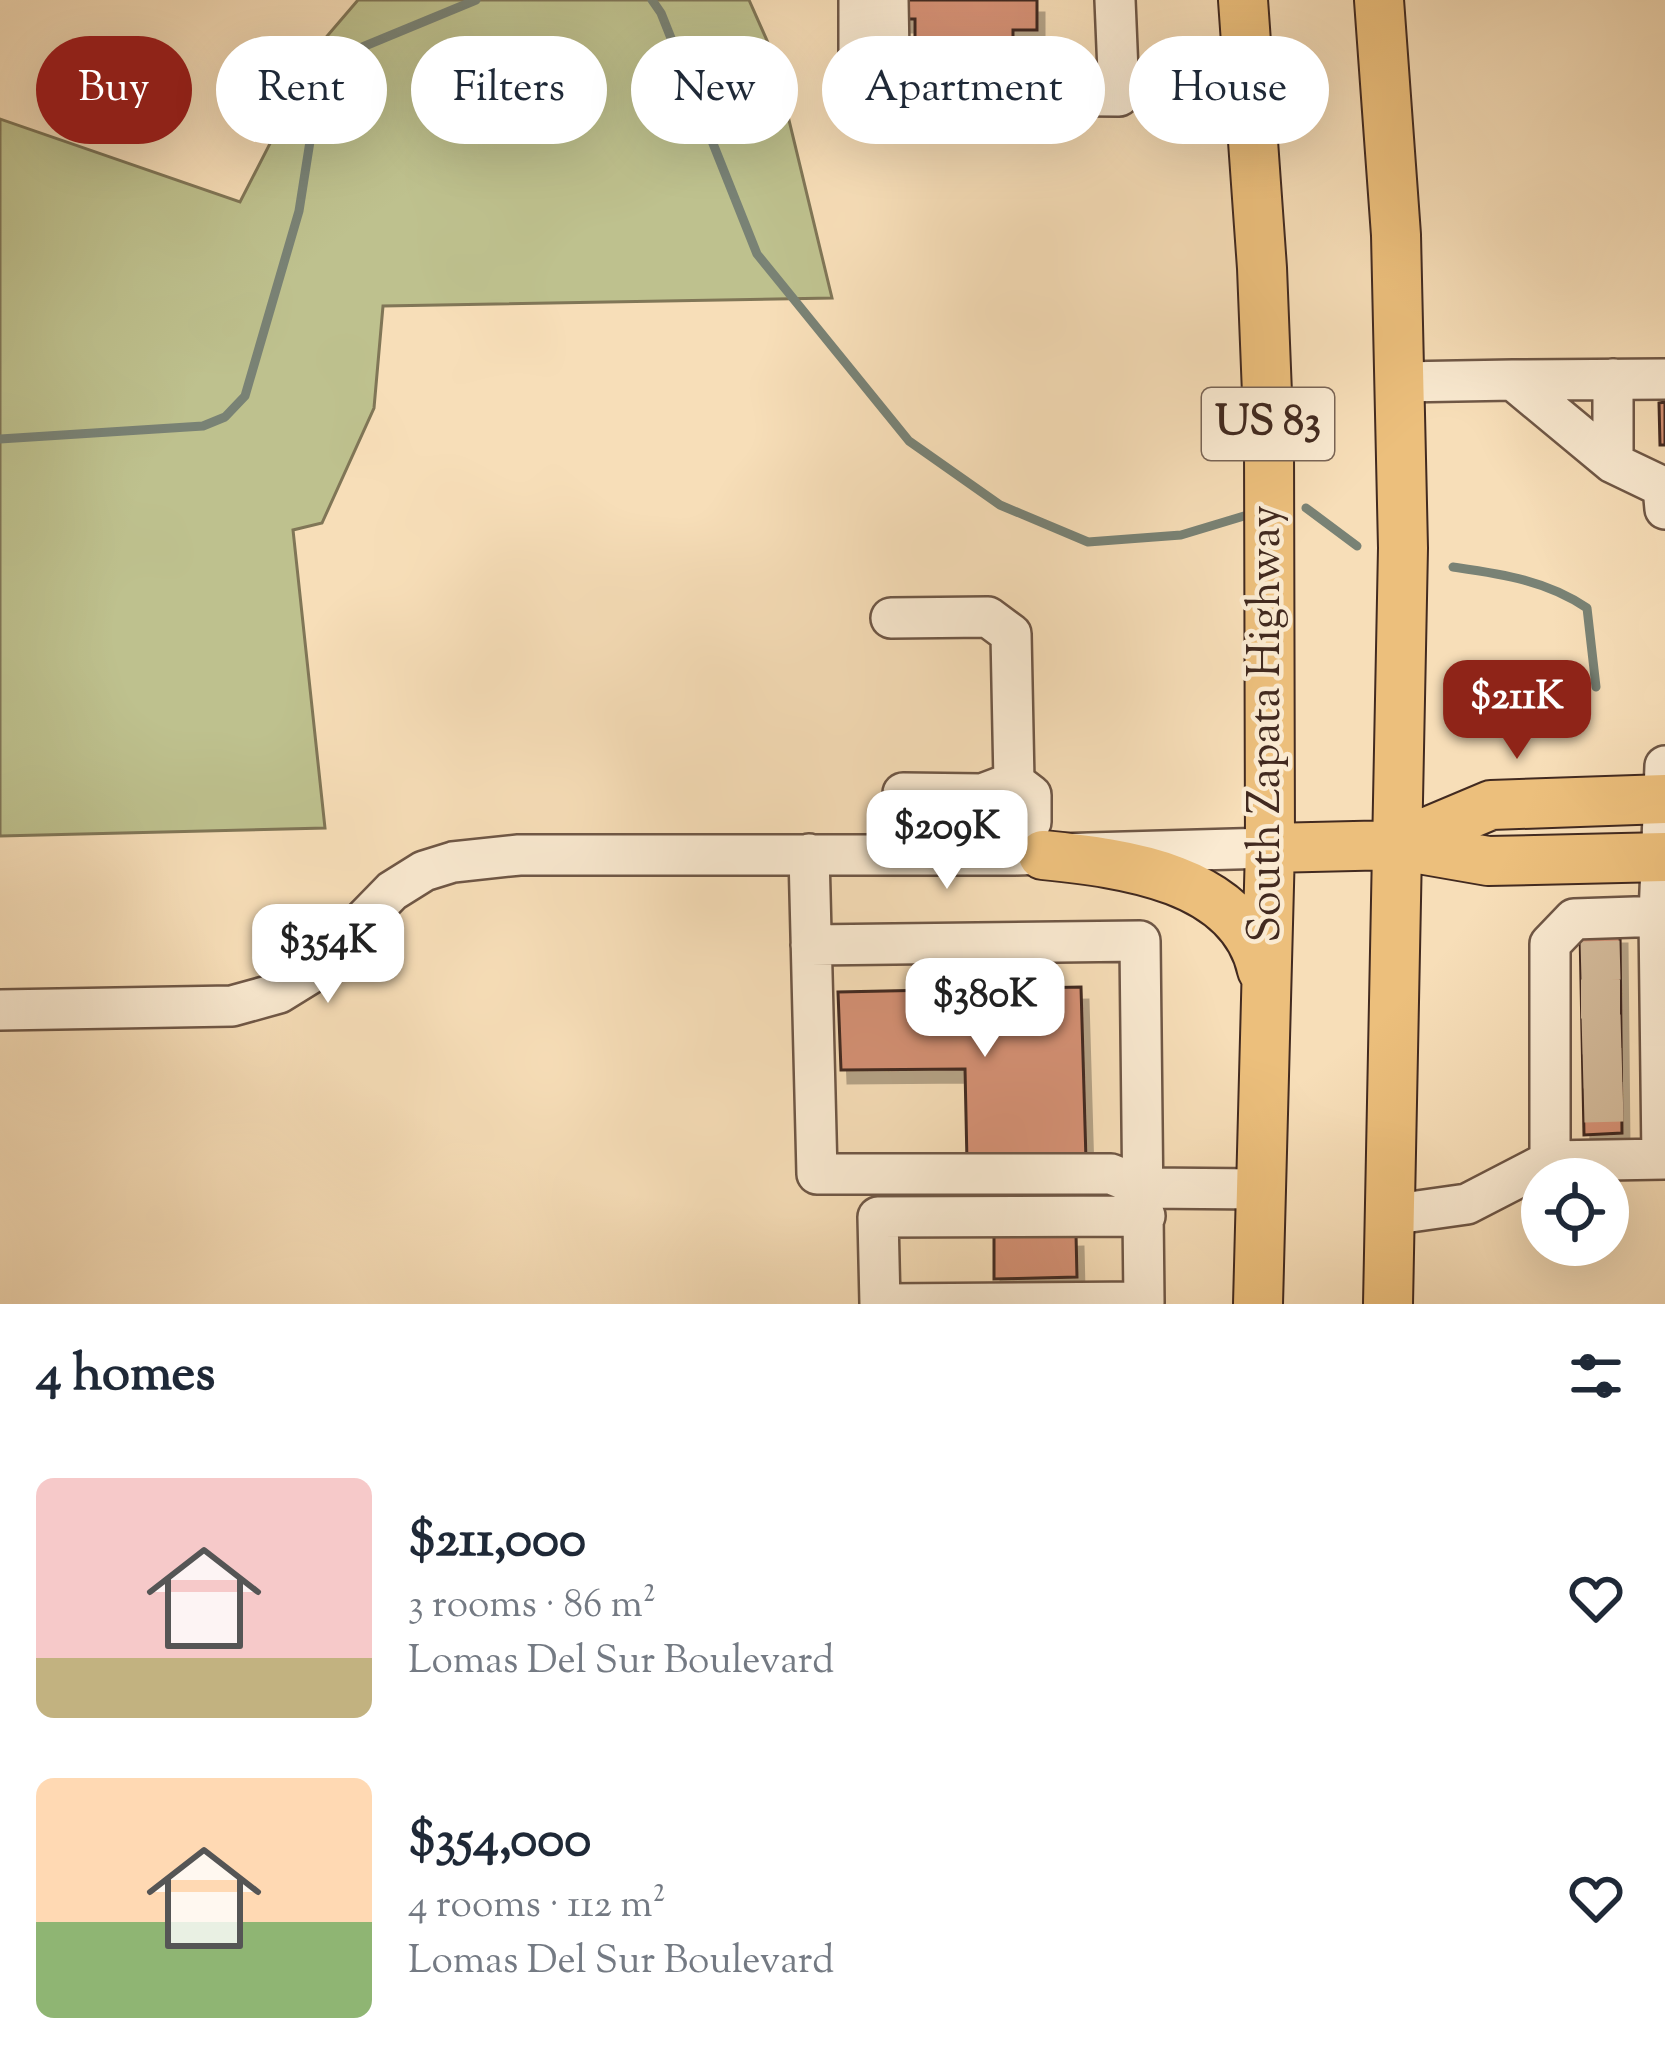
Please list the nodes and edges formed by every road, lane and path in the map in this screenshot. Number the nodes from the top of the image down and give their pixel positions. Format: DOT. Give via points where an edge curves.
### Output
graph roads {
  1 [pos="860,0"];
  2 [pos="888,0"];
  3 [pos="1115,0"];
  4 [pos="1243,0"];
  5 [pos="1378,0"];
  6 [pos="889,36"];
  7 [pos="1118,61"];
  8 [pos="1105,67"];
  9 [pos="1613,379"];
  10 [pos="1665,379"];
  11 [pos="1513,380"];
  12 [pos="1401,382"];
  13 [pos="1613,463"];
  14 [pos="1664,494"];
  15 [pos="891,618"];
  16 [pos="1014,782"];
  17 [pos="1664,788"];
  18 [pos="904,793"];
  19 [pos="1396,845"];
  20 [pos="1270,848"];
  21 [pos="809,854"];
  22 [pos="1029,855"];
  23 [pos="1663,857"];
  24 [pos="1662,916"];
  25 [pos="811,945"];
  26 [pos="1266,1000"];
  27 [pos="0,1010"];
  28 [pos="1604,1033"];
  29 [pos="1551,1158"];
  30 [pos="1663,1159"];
  31 [pos="1629,1160"];
  32 [pos="1521,1176"];
  33 [pos="1261,1189"];
  34 [pos="1144,1202"];
  35 [pos="1389,1215"];
  36 [pos="884,1304"];
  37 [pos="1258,1304"];
  38 [pos="1388,1304"];
  1 -- 7 [label="street" via="859,94 1119,96"];
  2 -- 6 [label="street"];
  3 -- 7 [label="street"];
  4 -- 20 [label="main road, South Zapata Highway / US 83" via="1268,422"];
  5 -- 12 [label="main road, US 83"];
  7 -- 8 [label="street"];
  9 -- 10 [label="street"];
  9 -- 11 [label="street"];
  9 -- 13 [label="street"];
  11 -- 12 [label="street"];
  11 -- 13 [label="street"];
  12 -- 19 [label="main road, US 83"];
  13 -- 14 [label="street"];
  15 -- 16 [label="street" via="988,617 1011,634"];
  16 -- 18 [label="street" via="982,794"];
  16 -- 22 [label="street" via="1031,795"];
  17 -- 19 [label="main road" via="1490,805"];
  17 -- 23 [label="street"];
  19 -- 20 [label="main road"];
  19 -- 23 [label="main road" via="1487,861"];
  19 -- 35 [label="main road, US 83"];
  20 -- 22 [label="street"];
  20 -- 26 [label="main road, South Zapata Highway / US 83"];
  21 -- 22 [label="street"];
  21 -- 25 [label="street"];
  21 -- 27 [label="street" via="453,862 392,891 338,950 279,993 232,1006"];
  22 -- 26 [label="main road" via="1132,869 1217,903 1252,941"];
  23 -- 24 [label="street"];
  24 -- 28 [label="street"];
  24 -- 28 [label="street" via="1574,919 1550,944"];
  25 -- 34 [label="street" via="817,1174 1111,1174"];
  25 -- 34 [label="street" via="1140,940"];
  26 -- 33 [label="main road, South Zapata Highway / US 83"];
  28 -- 29 [label="street"];
  28 -- 30 [label="street"];
  30 -- 31 [label="street"];
  32 -- 35 [label="street" via="1468,1204"];
  33 -- 34 [label="street"];
  33 -- 37 [label="main road, South Zapata Highway / US 83"];
  34 -- 36 [label="street" via="878,1217"];
  34 -- 36 [label="street" via="1144,1302"];
  35 -- 38 [label="main road, US 83"];
}
